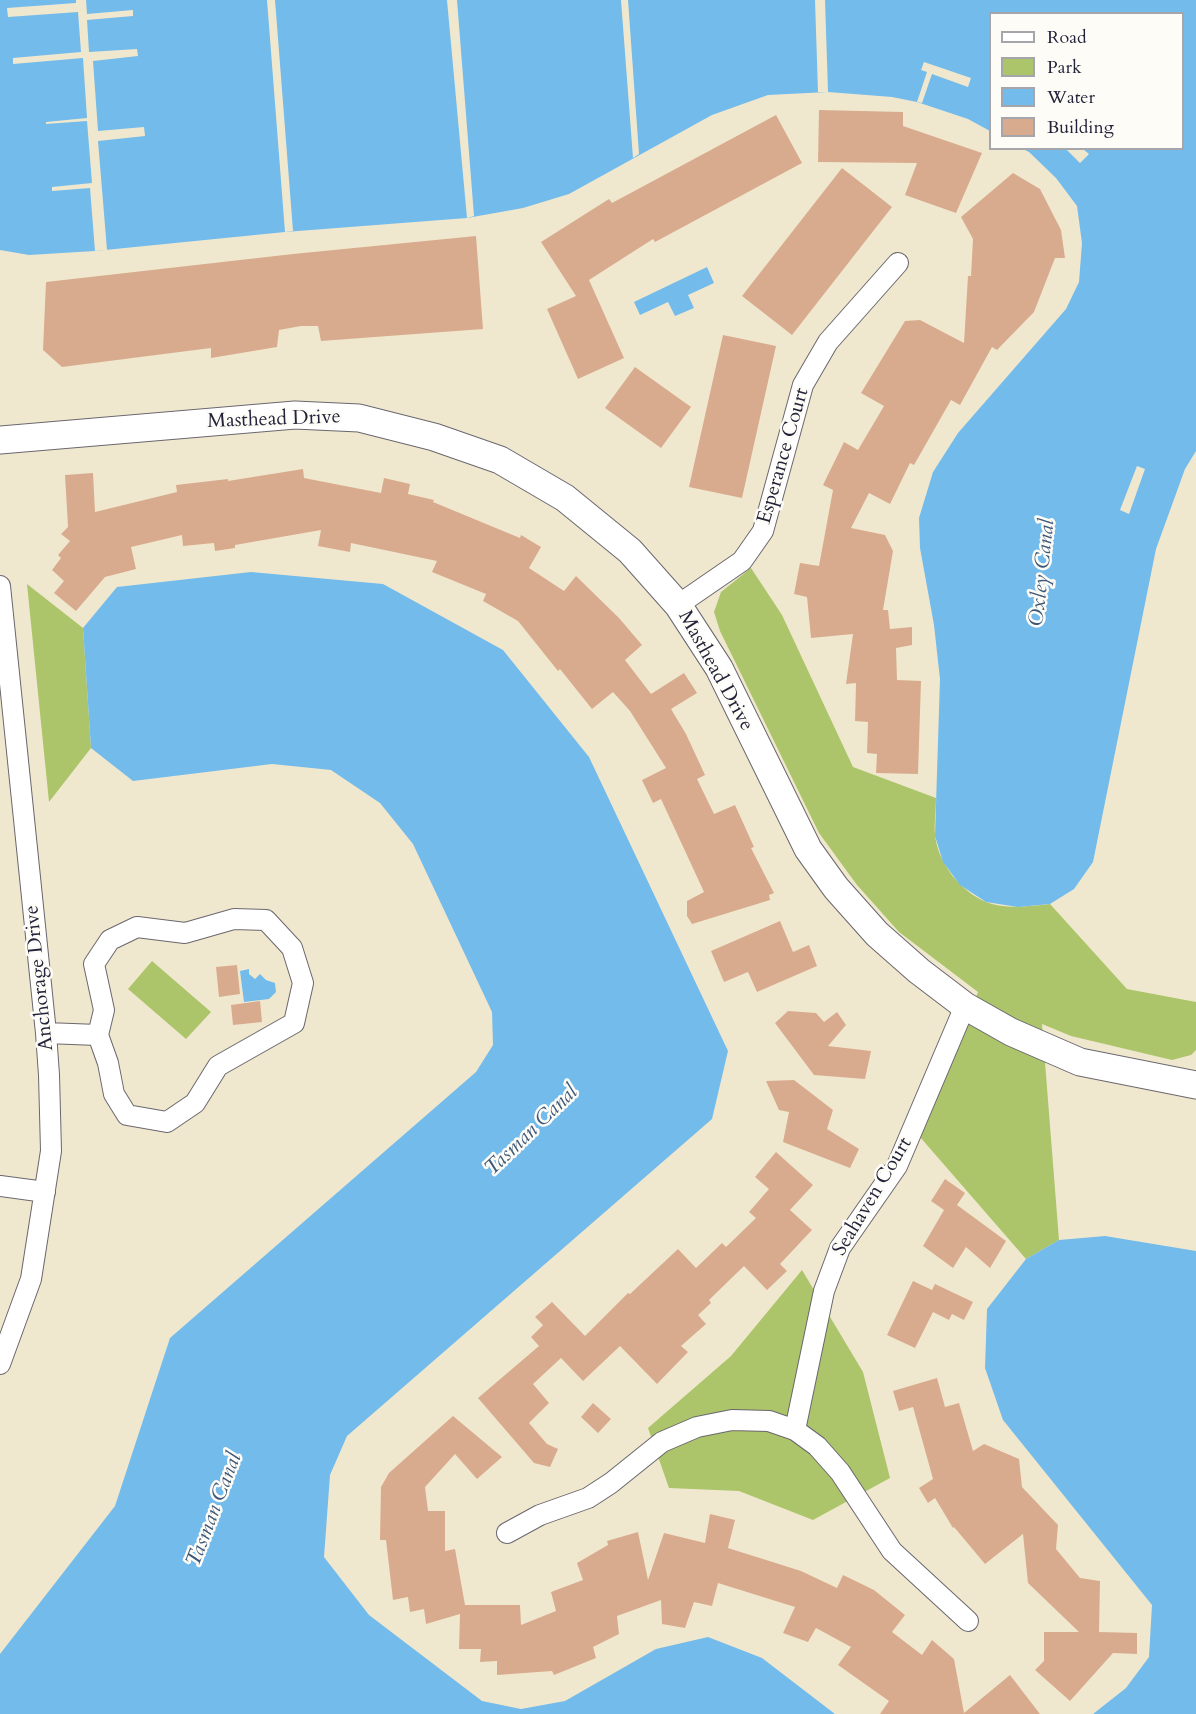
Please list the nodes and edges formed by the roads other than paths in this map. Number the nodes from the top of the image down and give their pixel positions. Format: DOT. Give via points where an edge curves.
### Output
graph roads {
  1 [pos="898,263"];
  2 [pos="0,440"];
  3 [pos="0,586"];
  4 [pos="678,605"];
  5 [pos="965,1006"];
  6 [pos="46,1033"];
  7 [pos="98,1035"];
  8 [pos="1196,1085"];
  9 [pos="0,1186"];
  10 [pos="45,1192"];
  11 [pos="0,1364"];
  12 [pos="795,1430"];
  13 [pos="507,1533"];
  14 [pos="968,1622"];
  1 -- 4 [label="street, Esperance Court" via="828,342 803,385 763,531 742,561"];
  2 -- 4 [label="street, Masthead Drive" via="294,415 360,418 434,437 500,460 565,498 630,551"];
  3 -- 6 [label="street, Anchorage Drive"];
  4 -- 5 [label="street, Masthead Drive" via="719,669 808,849 877,934"];
  5 -- 8 [label="street, Masthead Drive" via="1011,1032 1080,1062"];
  5 -- 12 [label="street, Seahaven Court" via="897,1166 840,1248 824,1291"];
  6 -- 7 [label="street"];
  6 -- 10 [label="street, Anchorage Drive" via="51,1151"];
  7 -- 7 [label="street" via="114,1094 127,1115 167,1122 195,1103 218,1066 294,1023 303,982 292,948 266,920 234,919 185,933 136,927 110,940 94,964 104,1010"];
  9 -- 10 [label="street"];
  10 -- 11 [label="street, Anchorage Drive" via="31,1279"];
  12 -- 13 [label="street" via="770,1421 732,1420 696,1427 662,1442 588,1498 540,1515"];
  12 -- 14 [label="street" via="817,1446 840,1472 892,1551"];
}
